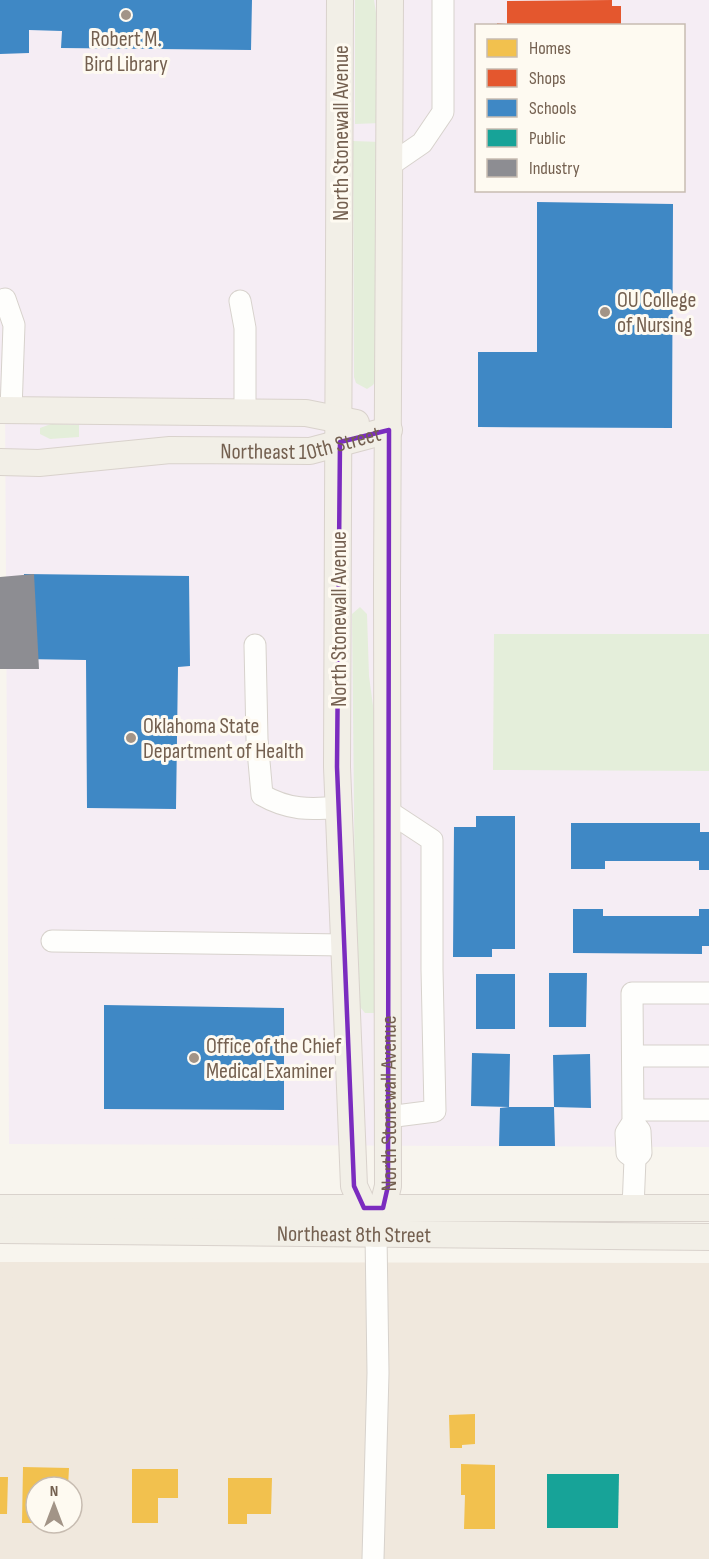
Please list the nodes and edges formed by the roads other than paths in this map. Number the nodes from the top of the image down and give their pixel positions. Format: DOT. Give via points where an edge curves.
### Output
graph roads {
  1 [pos="340,0"];
  2 [pos="390,0"];
  3 [pos="443,0"];
  4 [pos="390,165"];
  5 [pos="5,299"];
  6 [pos="240,302"];
  7 [pos="6,410"];
  8 [pos="244,412"];
  9 [pos="389,430"];
  10 [pos="340,431"];
  11 [pos="0,462"];
  12 [pos="255,645"];
  13 [pos="339,807"];
  14 [pos="388,811"];
  15 [pos="52,941"];
  16 [pos="345,945"];
  17 [pos="709,993"];
  18 [pos="633,1056"];
  19 [pos="709,1056"];
  20 [pos="709,1110"];
  21 [pos="633,1116"];
  22 [pos="388,1117"];
  23 [pos="0,1208"];
  24 [pos="373,1208"];
  25 [pos="633,1208"];
  26 [pos="709,1208"];
  27 [pos="0,1230"];
  28 [pos="376,1234"];
  29 [pos="709,1237"];
  30 [pos="373,1559"];
  1 -- 10 [label="main road, North Stonewall Avenue"];
  2 -- 4 [label="main road, North Stonewall Avenue"];
  3 -- 4 [label="street" via="443,112 422,142"];
  4 -- 9 [label="main road, North Stonewall Avenue"];
  5 -- 7 [label="street" via="14,325"];
  6 -- 8 [label="street" via="245,327"];
  7 -- 8 [label="main road, Northeast 10th Street"];
  8 -- 10 [label="main road, Northeast 10th Street" via="306,413"];
  9 -- 10 [label="main road, Northeast 10th Street"];
  9 -- 14 [label="main road, North Stonewall Avenue"];
  10 -- 11 [label="main road, Northeast 10th Street" via="310,451 170,450"];
  10 -- 13 [label="main road, North Stonewall Avenue"];
  12 -- 13 [label="street" via="262,795 276,803 309,810"];
  13 -- 16 [label="main road, North Stonewall Avenue"];
  14 -- 22 [label="main road, North Stonewall Avenue"];
  14 -- 22 [label="street" via="432,840 435,1112"];
  15 -- 16 [label="street"];
  16 -- 24 [label="main road, North Stonewall Avenue" via="354,1186"];
  17 -- 18 [label="street" via="632,993"];
  18 -- 19 [label="street"];
  18 -- 21 [label="street"];
  20 -- 21 [label="street"];
  21 -- 25 [label="street" via="640,1131 641,1154 635,1159"];
  22 -- 24 [label="main road, North Stonewall Avenue" via="388,1186"];
  23 -- 24 [label="main road, Northeast 8th Street"];
  24 -- 25 [label="main road, Northeast 8th Street"];
  24 -- 28 [label="main road, North Stonewall Avenue"];
  25 -- 26 [label="main road, Northeast 8th Street"];
  27 -- 28 [label="main road, Northeast 8th Street"];
  28 -- 29 [label="main road, Northeast 8th Street"];
  28 -- 30 [label="street, North Stonewall Avenue" via="378,1373"];
}
